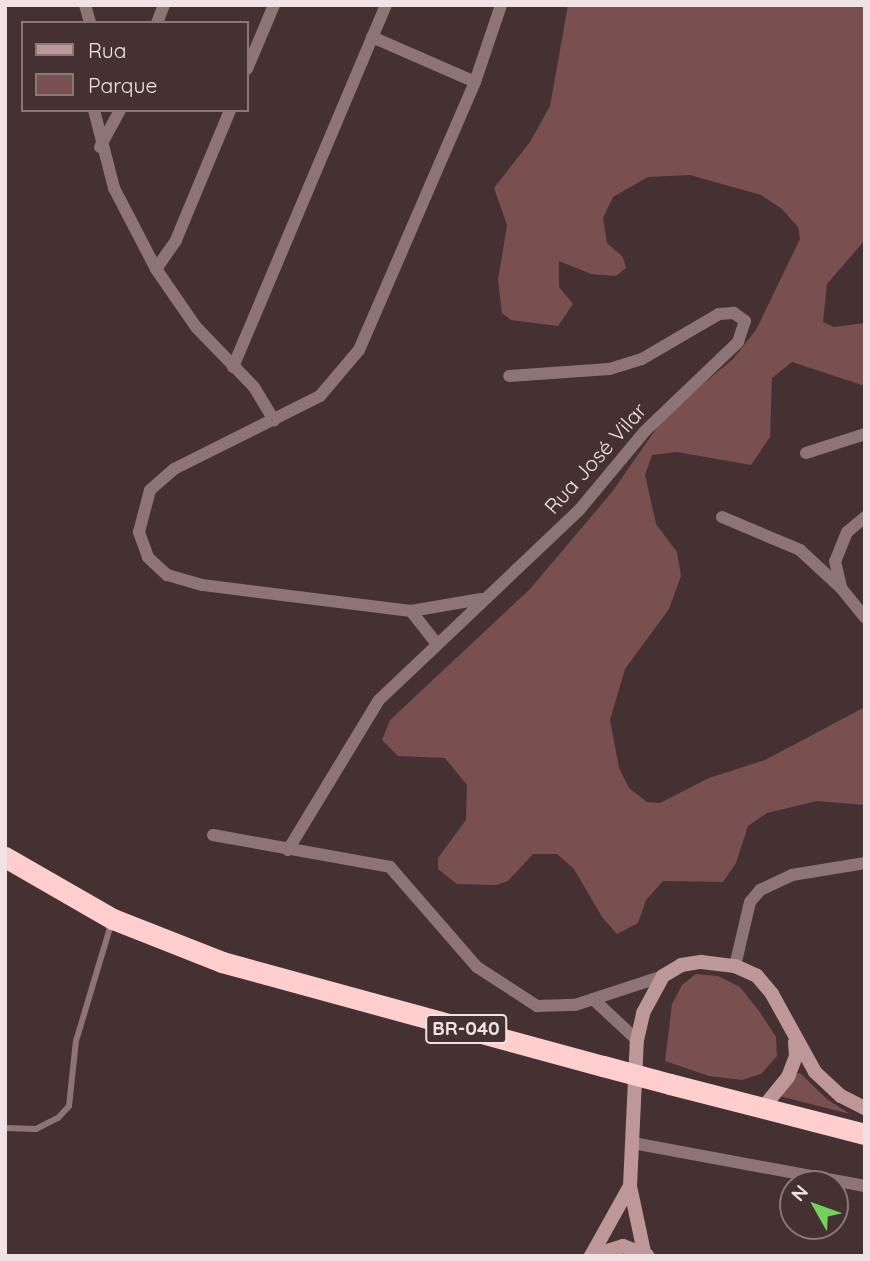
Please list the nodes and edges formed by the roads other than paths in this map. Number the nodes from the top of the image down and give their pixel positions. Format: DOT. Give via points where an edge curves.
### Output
graph roads {
  1 [pos="274,5"];
  2 [pos="386,5"];
  3 [pos="501,5"];
  4 [pos="372,37"];
  5 [pos="248,67"];
  6 [pos="475,82"];
  7 [pos="94,112"];
  8 [pos="119,112"];
  9 [pos="229,112"];
  10 [pos="100,147"];
  11 [pos="156,269"];
  12 [pos="233,367"];
  13 [pos="509,376"];
  14 [pos="274,420"];
  15 [pos="865,433"];
  16 [pos="806,453"];
  17 [pos="722,517"];
  18 [pos="865,517"];
  19 [pos="841,588"];
  20 [pos="481,599"];
  21 [pos="411,611"];
  22 [pos="865,618"];
  23 [pos="438,644"];
  24 [pos="213,835"];
  25 [pos="288,850"];
  26 [pos="5,857"];
  27 [pos="865,863"];
  28 [pos="113,919"];
  29 [pos="735,965"];
  30 [pos="663,976"];
  31 [pos="593,999"];
  32 [pos="794,1038"];
  33 [pos="637,1040"];
  34 [pos="865,1108"];
  35 [pos="761,1110"];
  36 [pos="5,1128"];
  37 [pos="865,1134"];
  38 [pos="633,1143"];
  39 [pos="630,1186"];
  40 [pos="865,1186"];
  41 [pos="646,1254"];
  42 [pos="591,1256"];
  1 -- 5 [label="street"];
  2 -- 4 [label="street"];
  3 -- 6 [label="street"];
  4 -- 6 [label="street"];
  4 -- 12 [label="street"];
  6 -- 14 [label="street" via="359,350 320,396"];
  7 -- 10 [label="street"];
  8 -- 10 [label="street"];
  9 -- 11 [label="street" via="176,240"];
  10 -- 11 [label="street" via="114,188"];
  11 -- 12 [label="street" via="196,327"];
  12 -- 14 [label="street" via="264,399"];
  13 -- 20 [label="street, Rua José Vilar" via="609,369 642,359 719,314 734,313 745,321 738,342 645,431 597,490"];
  14 -- 21 [label="street" via="174,469 150,490 139,532 148,557 167,575 202,585"];
  15 -- 16 [label="street"];
  17 -- 19 [label="street" via="800,550"];
  18 -- 19 [label="street" via="838,546 835,561"];
  19 -- 22 [label="street"];
  20 -- 21 [label="street"];
  20 -- 23 [label="street, Rua José Vilar"];
  21 -- 23 [label="street"];
  23 -- 25 [label="street, Rua José Vilar" via="369,714"];
  24 -- 25 [label="street"];
  25 -- 31 [label="street" via="397,872 441,930 477,967 537,1006 553,1009"];
  26 -- 28 [label="highway, BR-040"];
  27 -- 29 [label="street" via="792,875 760,890 750,902"];
  28 -- 35 [label="highway, BR-040, bridge" via="247,970"];
  28 -- 36 [label="lane" via="76,1041 69,1106 58,1118 36,1129"];
  29 -- 30 [label="main road" via="681,965"];
  29 -- 32 [label="main road" via="757,976 772,994"];
  30 -- 31 [label="street"];
  30 -- 33 [label="main road" via="643,1013"];
  31 -- 33 [label="street"];
  32 -- 34 [label="main road" via="815,1072 841,1096"];
  32 -- 35 [label="main road" via="793,1067"];
  33 -- 38 [label="main road"];
  35 -- 37 [label="highway, BR-040"];
  38 -- 39 [label="main road"];
  38 -- 40 [label="street"];
  39 -- 41 [label="main road"];
  39 -- 42 [label="main road"];
  41 -- 42 [label="main road" via="623,1246"];
}
